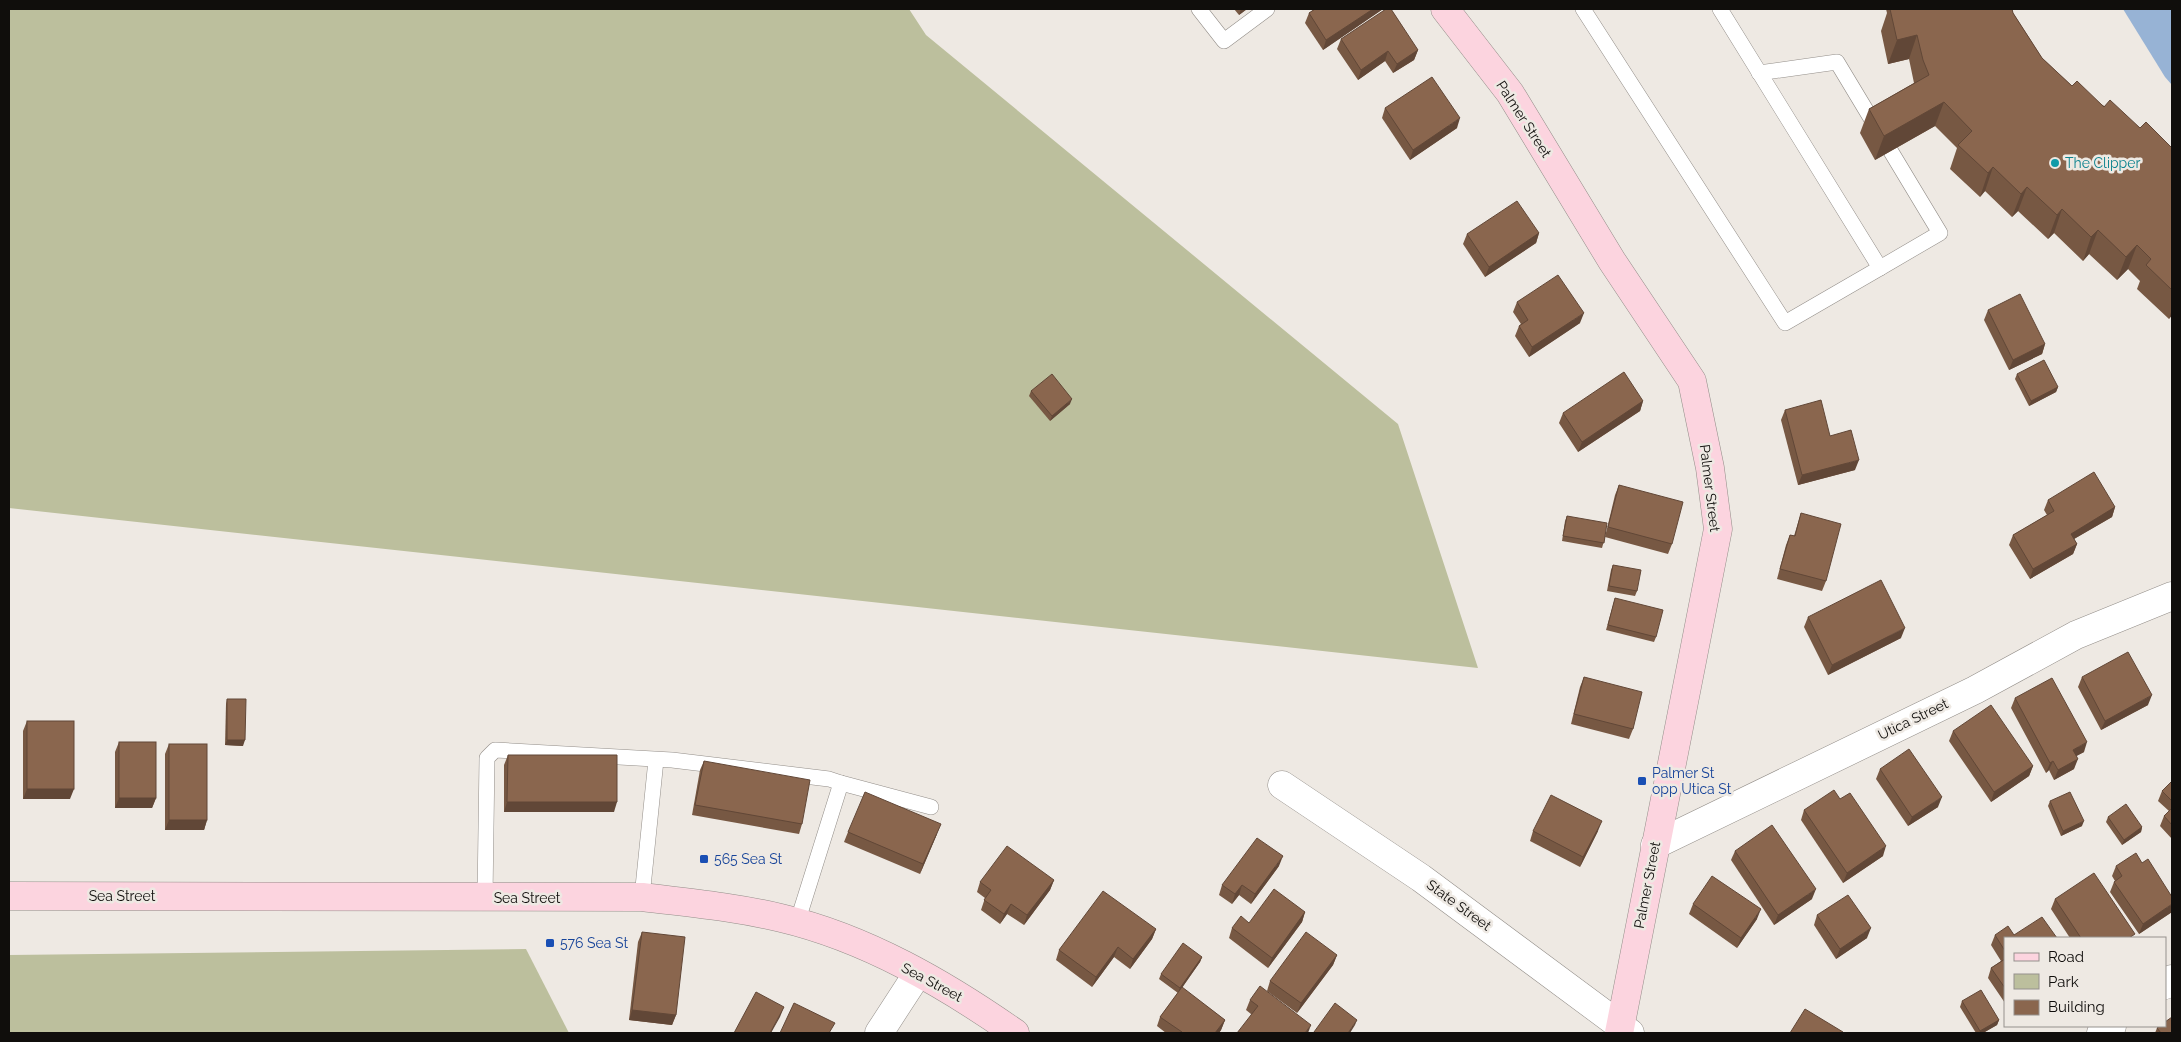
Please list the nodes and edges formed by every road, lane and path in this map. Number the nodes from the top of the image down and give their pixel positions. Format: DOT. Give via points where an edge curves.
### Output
graph roads {
  1 [pos="1199,9"];
  2 [pos="1267,9"];
  3 [pos="1445,9"];
  4 [pos="1583,9"];
  5 [pos="1720,9"];
  6 [pos="1759,73"];
  7 [pos="1880,268"];
  8 [pos="2172,596"];
  9 [pos="656,760"];
  10 [pos="841,783"];
  11 [pos="1282,785"];
  12 [pos="931,808"];
  13 [pos="1655,845"];
  14 [pos="9,896"];
  15 [pos="642,897"];
  16 [pos="485,898"];
  17 [pos="797,923"];
  18 [pos="918,973"];
  19 [pos="1623,1031"];
  20 [pos="879,1033"];
  21 [pos="1016,1033"];
  1 -- 2 [label="lane" via="1224,41"];
  3 -- 13 [label="street, Palmer Street" via="1510,93 1612,261 1692,381 1710,468 1718,529"];
  4 -- 7 [label="lane" via="1785,323"];
  5 -- 6 [label="lane"];
  6 -- 7 [label="lane"];
  6 -- 7 [label="lane" via="1837,62 1940,233"];
  8 -- 13 [label="street, Utica Street" via="2076,635 1975,690"];
  9 -- 10 [label="lane" via="819,777"];
  9 -- 15 [label="lane"];
  9 -- 16 [label="lane" via="495,750 487,758"];
  10 -- 12 [label="lane"];
  10 -- 17 [label="lane"];
  11 -- 19 [label="street, State Street" via="1421,878"];
  13 -- 19 [label="street, Palmer Street"];
  14 -- 16 [label="street, Sea Street"];
  15 -- 16 [label="street, Sea Street"];
  15 -- 17 [label="street, Sea Street" via="728,907"];
  17 -- 18 [label="street, Sea Street" via="847,939"];
  18 -- 20 [label="street"];
  18 -- 21 [label="street, Sea Street" via="976,1005"];
}
